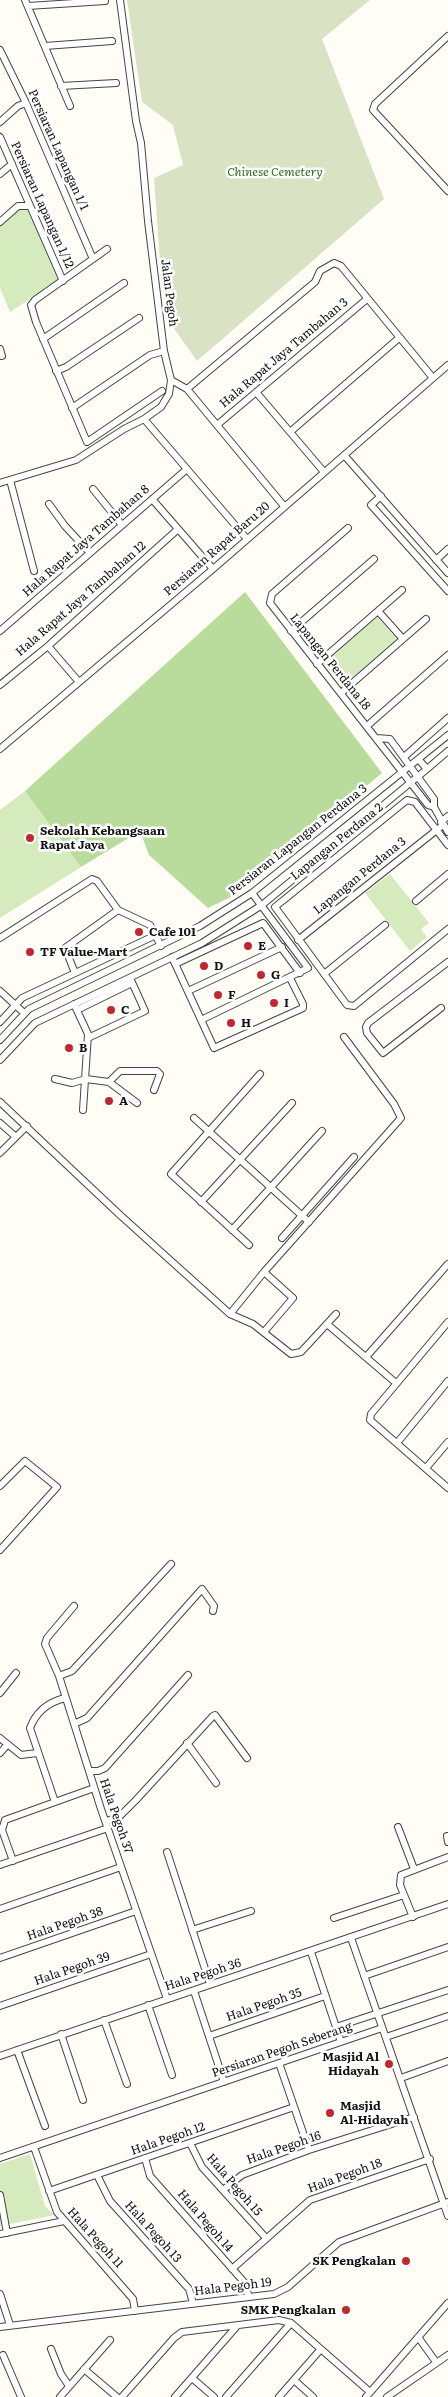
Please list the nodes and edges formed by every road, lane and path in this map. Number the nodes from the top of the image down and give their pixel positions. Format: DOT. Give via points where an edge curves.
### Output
graph roads {
  1 [pos="120,0"];
  2 [pos="104,1"];
  3 [pos="27,3"];
  4 [pos="448,36"];
  5 [pos="112,42"];
  6 [pos="45,46"];
  7 [pos="0,50"];
  8 [pos="6,63"];
  9 [pos="0,68"];
  10 [pos="116,83"];
  11 [pos="61,86"];
  12 [pos="26,103"];
  13 [pos="70,106"];
  14 [pos="0,122"];
  15 [pos="0,137"];
  16 [pos="12,164"];
  17 [pos="0,174"];
  18 [pos="448,190"];
  19 [pos="30,206"];
  20 [pos="0,222"];
  21 [pos="107,249"];
  22 [pos="93,259"];
  23 [pos="63,281"];
  24 [pos="124,283"];
  25 [pos="366,299"];
  26 [pos="139,318"];
  27 [pos="399,338"];
  28 [pos="43,339"];
  29 [pos="164,351"];
  30 [pos="448,365"];
  31 [pos="56,370"];
  32 [pos="432,378"];
  33 [pos="171,380"];
  34 [pos="187,389"];
  35 [pos="162,391"];
  36 [pos="256,392"];
  37 [pos="72,408"];
  38 [pos="144,419"];
  39 [pos="217,425"];
  40 [pos="290,432"];
  41 [pos="344,455"];
  42 [pos="187,469"];
  43 [pos="324,472"];
  44 [pos="10,480"];
  45 [pos="0,483"];
  46 [pos="93,489"];
  47 [pos="381,496"];
  48 [pos="152,500"];
  49 [pos="49,504"];
  50 [pos="284,506"];
  51 [pos="122,525"];
  52 [pos="348,528"];
  53 [pos="177,530"];
  54 [pos="246,539"];
  55 [pos="448,550"];
  56 [pos="90,553"];
  57 [pos="374,559"];
  58 [pos="436,560"];
  59 [pos="213,569"];
  60 [pos="34,571"];
  61 [pos="448,573"];
  62 [pos="402,590"];
  63 [pos="448,591"];
  64 [pos="378,611"];
  65 [pos="426,620"];
  66 [pos="0,631"];
  67 [pos="291,631"];
  68 [pos="403,639"];
  69 [pos="48,646"];
  70 [pos="448,655"];
  71 [pos="317,664"];
  72 [pos="79,682"];
  73 [pos="0,685"];
  74 [pos="341,693"];
  75 [pos="448,718"];
  76 [pos="367,726"];
  77 [pos="448,735"];
  78 [pos="376,738"];
  79 [pos="0,749"];
  80 [pos="448,751"];
  81 [pos="404,757"];
  82 [pos="420,760"];
  83 [pos="411,767"];
  84 [pos="427,769"];
  85 [pos="404,772"];
  86 [pos="419,776"];
  87 [pos="412,783"];
  88 [pos="434,808"];
  89 [pos="448,816"];
  90 [pos="442,823"];
  91 [pos="436,830"];
  92 [pos="448,832"];
  93 [pos="448,845"];
  94 [pos="448,874"];
  95 [pos="252,893"];
  96 [pos="416,901"];
  97 [pos="262,905"];
  98 [pos="118,910"];
  99 [pos="385,925"];
  100 [pos="448,929"];
  101 [pos="156,935"];
  102 [pos="0,938"];
  103 [pos="298,940"];
  104 [pos="161,946"];
  105 [pos="282,947"];
  106 [pos="172,957"];
  107 [pos="448,962"];
  108 [pos="175,964"];
  109 [pos="300,972"];
  110 [pos="75,973"];
  111 [pos="324,974"];
  112 [pos="290,978"];
  113 [pos="131,980"];
  114 [pos="0,991"];
  115 [pos="188,991"];
  116 [pos="16,1005"];
  117 [pos="76,1006"];
  118 [pos="441,1008"];
  119 [pos="24,1013"];
  120 [pos="201,1020"];
  121 [pos="0,1022"];
  122 [pos="344,1037"];
  123 [pos="88,1038"];
  124 [pos="0,1040"];
  125 [pos="0,1060"];
  126 [pos="260,1074"];
  127 [pos="55,1079"];
  128 [pos="86,1079"];
  129 [pos="109,1082"];
  130 [pos="154,1090"];
  131 [pos="0,1102"];
  132 [pos="137,1103"];
  133 [pos="292,1103"];
  134 [pos="83,1110"];
  135 [pos="194,1118"];
  136 [pos="0,1122"];
  137 [pos="26,1126"];
  138 [pos="322,1130"];
  139 [pos="209,1131"];
  140 [pos="16,1137"];
  141 [pos="0,1152"];
  142 [pos="354,1157"];
  143 [pos="240,1160"];
  144 [pos="271,1188"];
  145 [pos="201,1202"];
  146 [pos="302,1216"];
  147 [pos="309,1222"];
  148 [pos="232,1230"];
  149 [pos="282,1238"];
  150 [pos="249,1245"];
  151 [pos="448,1264"];
  152 [pos="264,1272"];
  153 [pos="230,1314"];
  154 [pos="336,1314"];
  155 [pos="448,1322"];
  156 [pos="327,1324"];
  157 [pos="264,1332"];
  158 [pos="366,1357"];
  159 [pos="448,1381"];
  160 [pos="396,1383"];
  161 [pos="448,1442"];
  162 [pos="397,1443"];
  163 [pos="426,1468"];
  164 [pos="0,1486"];
  165 [pos="448,1488"];
  166 [pos="0,1550"];
  167 [pos="171,1564"];
  168 [pos="74,1606"];
  169 [pos="213,1611"];
  170 [pos="16,1673"];
  171 [pos="59,1676"];
  172 [pos="188,1676"];
  173 [pos="0,1693"];
  174 [pos="65,1698"];
  175 [pos="74,1724"];
  176 [pos="0,1738"];
  177 [pos="187,1743"];
  178 [pos="7,1745"];
  179 [pos="0,1753"];
  180 [pos="37,1753"];
  181 [pos="247,1758"];
  182 [pos="89,1771"];
  183 [pos="216,1783"];
  184 [pos="94,1788"];
  185 [pos="55,1802"];
  186 [pos="106,1821"];
  187 [pos="398,1827"];
  188 [pos="108,1828"];
  189 [pos="167,1852"];
  190 [pos="448,1857"];
  191 [pos="13,1860"];
  192 [pos="0,1865"];
  193 [pos="121,1867"];
  194 [pos="414,1869"];
  195 [pos="404,1895"];
  196 [pos="448,1904"];
  197 [pos="0,1907"];
  198 [pos="136,1911"];
  199 [pos="251,1911"];
  200 [pos="413,1917"];
  201 [pos="334,1918"];
  202 [pos="192,1930"];
  203 [pos="351,1938"];
  204 [pos="448,1947"];
  205 [pos="311,1952"];
  206 [pos="151,1954"];
  207 [pos="0,1958"];
  208 [pos="364,1976"];
  209 [pos="210,1984"];
  210 [pos="448,1990"];
  211 [pos="194,1991"];
  212 [pos="326,1996"];
  213 [pos="166,1999"];
  214 [pos="148,2005"];
  215 [pos="0,2006"];
  216 [pos="377,2014"];
  217 [pos="448,2016"];
  218 [pos="104,2020"];
  219 [pos="336,2027"];
  220 [pos="382,2028"];
  221 [pos="61,2034"];
  222 [pos="209,2036"];
  223 [pos="386,2038"];
  224 [pos="341,2042"];
  225 [pos="17,2050"];
  226 [pos="0,2056"];
  227 [pos="448,2061"];
  228 [pos="278,2063"];
  229 [pos="172,2075"];
  230 [pos="401,2078"];
  231 [pos="224,2082"];
  232 [pos="126,2084"];
  233 [pos="83,2100"];
  234 [pos="294,2107"];
  235 [pos="414,2117"];
  236 [pos="45,2126"];
  237 [pos="190,2143"];
  238 [pos="34,2146"];
  239 [pos="309,2150"];
  240 [pos="0,2158"];
  241 [pos="144,2158"];
  242 [pos="430,2159"];
  243 [pos="97,2175"];
  244 [pos="224,2190"];
  245 [pos="49,2191"];
  246 [pos="0,2195"];
  247 [pos="446,2203"];
  248 [pos="448,2216"];
  249 [pos="64,2221"];
  250 [pos="4,2233"];
  251 [pos="266,2238"];
  252 [pos="232,2269"];
  253 [pos="0,2294"];
  254 [pos="249,2297"];
  255 [pos="193,2303"];
  256 [pos="448,2303"];
  257 [pos="135,2311"];
  258 [pos="291,2323"];
  259 [pos="10,2325"];
  260 [pos="237,2326"];
  261 [pos="0,2327"];
  262 [pos="418,2337"];
  263 [pos="110,2340"];
  264 [pos="51,2350"];
  265 [pos="320,2350"];
  266 [pos="448,2355"];
  267 [pos="4,2356"];
  268 [pos="436,2362"];
  269 [pos="84,2369"];
  270 [pos="192,2378"];
  271 [pos="294,2380"];
  272 [pos="70,2386"];
  273 [pos="368,2394"];
  274 [pos="21,2397"];
  275 [pos="60,2397"];
  276 [pos="117,2397"];
  277 [pos="122,2397"];
  278 [pos="176,2397"];
  279 [pos="214,2397"];
  280 [pos="226,2397"];
  281 [pos="279,2397"];
  282 [pos="312,2397"];
  283 [pos="387,2397"];
  1 -- 29 [label="street, Jalan Pegoh" via="141,143"];
  2 -- 3 [label="street"];
  3 -- 6 [label="street"];
  4 -- 18 [label="street" via="375,104 373,110"];
  5 -- 6 [label="street"];
  6 -- 11 [label="street"];
  7 -- 8 [label="street, Persiaran Lapangan 1/1"];
  8 -- 9 [label="street"];
  8 -- 12 [label="street, Persiaran Lapangan 1/1"];
  10 -- 11 [label="street"];
  11 -- 13 [label="street"];
  12 -- 14 [label="street"];
  12 -- 22 [label="street, Persiaran Lapangan 1/1"];
  15 -- 16 [label="street, Persiaran Lapangan 1/12"];
  16 -- 17 [label="street"];
  16 -- 19 [label="street, Persiaran Lapangan 1/12"];
  19 -- 20 [label="street" via="18,206"];
  19 -- 23 [label="street, Persiaran Lapangan 1/12"];
  21 -- 22 [label="street"];
  22 -- 23 [label="street"];
  23 -- 28 [label="street" via="31,305"];
  24 -- 28 [label="street"];
  25 -- 27 [label="street"];
  25 -- 34 [label="street" via="341,266 334,263 320,271 314,282"];
  25 -- 36 [label="street, Hala Rapat Jaya Tambahan 3"];
  26 -- 31 [label="street" via="66,367"];
  27 -- 32 [label="street"];
  27 -- 40 [label="street"];
  28 -- 31 [label="street"];
  29 -- 33 [label="street, Jalan Pegoh"];
  29 -- 37 [label="street" via="150,355"];
  30 -- 32 [label="street, Persiaran Rapat Baru 20"];
  31 -- 37 [label="street"];
  32 -- 41 [label="street, Persiaran Rapat Baru 20"];
  33 -- 34 [label="street"];
  33 -- 38 [label="street, Jalan Pegoh" via="165,403"];
  34 -- 39 [label="street"];
  35 -- 37 [label="street" via="87,442"];
  36 -- 39 [label="street, Hala Rapat Jaya Tambahan 3"];
  36 -- 40 [label="street"];
  38 -- 42 [label="street"];
  38 -- 44 [label="street, Jalan Pegoh" via="76,460"];
  39 -- 50 [label="street"];
  40 -- 43 [label="street"];
  41 -- 43 [label="street, Persiaran Rapat Baru 20"];
  41 -- 47 [label="street"];
  42 -- 48 [label="street, Hala Rapat Jaya Tambahan 8"];
  42 -- 54 [label="street"];
  43 -- 50 [label="street, Persiaran Rapat Baru 20"];
  44 -- 45 [label="street, Jalan Pegoh"];
  44 -- 60 [label="street"];
  46 -- 51 [label="street"];
  47 -- 58 [label="street"];
  47 -- 63 [label="street" via="371,504"];
  48 -- 51 [label="street, Hala Rapat Jaya Tambahan 8"];
  48 -- 53 [label="street"];
  49 -- 56 [label="street"];
  50 -- 54 [label="street, Persiaran Rapat Baru 20"];
  51 -- 56 [label="street, Hala Rapat Jaya Tambahan 8"];
  52 -- 67 [label="street, Lapangan Perdana 18" via="272,594 271,605"];
  53 -- 59 [label="street"];
  53 -- 69 [label="street, Hala Rapat Jaya Tambahan 12"];
  54 -- 59 [label="street, Persiaran Rapat Baru 20"];
  55 -- 58 [label="street"];
  56 -- 66 [label="street, Hala Rapat Jaya Tambahan 8"];
  57 -- 67 [label="street"];
  58 -- 61 [label="street"];
  59 -- 72 [label="street, Persiaran Rapat Baru 20"];
  62 -- 64 [label="street"];
  64 -- 68 [label="street"];
  64 -- 71 [label="street"];
  65 -- 68 [label="street"];
  67 -- 71 [label="street, Lapangan Perdana 18"];
  68 -- 74 [label="street"];
  69 -- 72 [label="street"];
  69 -- 73 [label="street, Hala Rapat Jaya Tambahan 12"];
  70 -- 76 [label="street"];
  71 -- 74 [label="street, Lapangan Perdana 18"];
  72 -- 79 [label="street, Persiaran Rapat Baru 20"];
  74 -- 76 [label="street, Lapangan Perdana 18"];
  75 -- 81 [label="street"];
  76 -- 78 [label="street, Lapangan Perdana 18"];
  77 -- 82 [label="street, Persiaran Lapangan Perdana 3"];
  78 -- 81 [label="street, Lapangan Perdana 18" via="390,740"];
  78 -- 85 [label="street, Lapangan Perdana 18"];
  80 -- 84 [label="street"];
  81 -- 83 [label="street, Lapangan Perdana 18"];
  82 -- 83 [label="street, Persiaran Lapangan Perdana 3"];
  82 -- 84 [label="street"];
  83 -- 85 [label="street, Persiaran Lapangan Perdana 3"];
  83 -- 86 [label="street, Lapangan Perdana 18"];
  84 -- 86 [label="street"];
  85 -- 87 [label="street, Lapangan Perdana 18"];
  85 -- 95 [label="street, Persiaran Lapangan Perdana 3"];
  86 -- 87 [label="street"];
  86 -- 88 [label="street, Lapangan Perdana 18" via="434,799"];
  87 -- 88 [label="street, Lapangan Perdana 18" via="428,805"];
  87 -- 97 [label="street"];
  88 -- 90 [label="street"];
  89 -- 90 [label="street, Lapangan Perdana 3"];
  90 -- 91 [label="street, Lapangan Perdana 3"];
  90 -- 92 [label="street"];
  91 -- 93 [label="street"];
  91 -- 103 [label="street, Lapangan Perdana 3"];
  91 -- 103 [label="street, Lapangan Perdana 2" via="415,802 407,800 275,907"];
  94 -- 96 [label="street"];
  95 -- 97 [label="street"];
  95 -- 104 [label="street, Persiaran Lapangan Perdana 3"];
  97 -- 106 [label="street" via="202,943"];
  97 -- 109 [label="street" via="308,968"];
  98 -- 101 [label="street" via="148,924"];
  98 -- 102 [label="street" via="97,881 88,880"];
  98 -- 110 [label="street" via="65,948"];
  99 -- 111 [label="street"];
  100 -- 111 [label="street" via="354,1006 347,1005"];
  101 -- 104 [label="street"];
  101 -- 110 [label="street"];
  103 -- 111 [label="street"];
  104 -- 119 [label="street, Persiaran Lapangan Perdana 3"];
  105 -- 108 [label="street" via="263,923"];
  105 -- 109 [label="street"];
  105 -- 115 [label="street"];
  106 -- 108 [label="street"];
  106 -- 113 [label="street"];
  107 -- 118 [label="street" via="368,1022 367,1033 383,1054"];
  108 -- 115 [label="street"];
  109 -- 112 [label="street"];
  110 -- 116 [label="street" via="22,998"];
  112 -- 120 [label="street"];
  112 -- 120 [label="street" via="302,1008 215,1048"];
  113 -- 117 [label="street"];
  113 -- 123 [label="street" via="145,1011"];
  114 -- 116 [label="street"];
  115 -- 120 [label="street"];
  116 -- 119 [label="street"];
  116 -- 121 [label="street"];
  117 -- 123 [label="street"];
  117 -- 125 [label="street" via="35,1023"];
  119 -- 124 [label="street, Persiaran Lapangan Perdana 3"];
  122 -- 147 [label="street" via="401,1118"];
  123 -- 128 [label="street"];
  126 -- 139 [label="street"];
  127 -- 128 [label="street" via="72,1083"];
  128 -- 129 [label="street"];
  128 -- 134 [label="street"];
  129 -- 130 [label="street" via="120,1071 157,1071 160,1074"];
  129 -- 132 [label="street"];
  131 -- 137 [label="street"];
  133 -- 143 [label="street"];
  135 -- 139 [label="street"];
  136 -- 140 [label="street"];
  137 -- 140 [label="street"];
  137 -- 153 [label="street"];
  138 -- 144 [label="street"];
  139 -- 143 [label="street"];
  139 -- 145 [label="street" via="171,1174"];
  140 -- 141 [label="street"];
  142 -- 146 [label="street"];
  143 -- 144 [label="street"];
  143 -- 145 [label="street"];
  144 -- 146 [label="street"];
  144 -- 148 [label="street"];
  145 -- 148 [label="street"];
  146 -- 147 [label="street"];
  146 -- 149 [label="street"];
  147 -- 152 [label="street"];
  148 -- 150 [label="street"];
  151 -- 158 [label="street"];
  152 -- 153 [label="street"];
  152 -- 157 [label="street" via="293,1298"];
  153 -- 157 [label="street"];
  154 -- 156 [label="street"];
  155 -- 160 [label="street"];
  156 -- 157 [label="street" via="301,1352 291,1354"];
  156 -- 158 [label="street"];
  158 -- 160 [label="street"];
  159 -- 162 [label="street"];
  160 -- 162 [label="street" via="371,1414 370,1420"];
  161 -- 163 [label="street"];
  162 -- 163 [label="street"];
  163 -- 165 [label="street"];
  164 -- 166 [label="street" via="25,1461 57,1487"];
  167 -- 171 [label="street" via="72,1671"];
  168 -- 171 [label="street, Hala Pegoh 37" via="45,1640"];
  169 -- 175 [label="street" via="214,1606 202,1589 87,1718"];
  170 -- 173 [label="street"];
  171 -- 174 [label="street, Hala Pegoh 37"];
  172 -- 182 [label="street" via="105,1768"];
  174 -- 175 [label="street, Hala Pegoh 37"];
  174 -- 180 [label="street" via="49,1704 32,1722 30,1732"];
  175 -- 182 [label="street, Hala Pegoh 37"];
  176 -- 178 [label="street"];
  177 -- 181 [label="street" via="216,1715"];
  177 -- 183 [label="street"];
  177 -- 186 [label="street" via="119,1817"];
  178 -- 179 [label="street"];
  178 -- 180 [label="street" via="21,1755"];
  180 -- 185 [label="street"];
  182 -- 184 [label="street, Hala Pegoh 37"];
  184 -- 185 [label="street"];
  184 -- 186 [label="street, Hala Pegoh 37"];
  185 -- 191 [label="street" via="5,1820 2,1830"];
  186 -- 188 [label="street, Hala Pegoh 37"];
  187 -- 194 [label="street"];
  188 -- 191 [label="street"];
  188 -- 193 [label="street, Hala Pegoh 37"];
  189 -- 202 [label="street"];
  190 -- 194 [label="street"];
  191 -- 192 [label="street"];
  193 -- 197 [label="street"];
  193 -- 198 [label="street, Hala Pegoh 37"];
  194 -- 195 [label="street" via="400,1878"];
  195 -- 200 [label="street"];
  195 -- 201 [label="street"];
  196 -- 200 [label="street, Hala Pegoh 36"];
  198 -- 206 [label="street, Hala Pegoh 37"];
  198 -- 207 [label="street, Hala Pegoh 38"];
  199 -- 202 [label="street"];
  200 -- 203 [label="street, Hala Pegoh 36"];
  202 -- 209 [label="street"];
  203 -- 205 [label="street, Hala Pegoh 36"];
  203 -- 208 [label="street"];
  204 -- 208 [label="street"];
  205 -- 209 [label="street, Hala Pegoh 36"];
  205 -- 212 [label="street"];
  206 -- 213 [label="street, Hala Pegoh 37"];
  206 -- 215 [label="street, Hala Pegoh 39"];
  208 -- 216 [label="street"];
  209 -- 211 [label="street, Hala Pegoh 36"];
  210 -- 216 [label="street"];
  211 -- 213 [label="street, Hala Pegoh 36"];
  211 -- 222 [label="street"];
  212 -- 219 [label="street"];
  212 -- 222 [label="street, Hala Pegoh 35"];
  213 -- 214 [label="street, Hala Pegoh 36"];
  214 -- 218 [label="street, Hala Pegoh 36"];
  214 -- 229 [label="street"];
  216 -- 219 [label="street"];
  216 -- 220 [label="street"];
  217 -- 223 [label="street"];
  218 -- 221 [label="street, Hala Pegoh 36"];
  218 -- 232 [label="street"];
  219 -- 224 [label="street"];
  220 -- 223 [label="street"];
  220 -- 224 [label="street, Persiaran Pegoh Seberang"];
  221 -- 225 [label="street, Hala Pegoh 36"];
  221 -- 233 [label="street"];
  222 -- 231 [label="street"];
  223 -- 230 [label="street"];
  224 -- 228 [label="street, Persiaran Pegoh Seberang"];
  225 -- 226 [label="street, Hala Pegoh 36"];
  225 -- 236 [label="street"];
  227 -- 230 [label="street"];
  228 -- 231 [label="street, Persiaran Pegoh Seberang"];
  228 -- 234 [label="street"];
  230 -- 235 [label="street"];
  231 -- 238 [label="street, Persiaran Pegoh Seberang"];
  234 -- 237 [label="street, Hala Pegoh 12"];
  234 -- 239 [label="street"];
  235 -- 239 [label="street, Hala Pegoh 16"];
  235 -- 242 [label="street"];
  237 -- 241 [label="street, Hala Pegoh 12"];
  237 -- 244 [label="street, Hala Pegoh 15" via="196,2159"];
  238 -- 240 [label="street, Persiaran Pegoh Seberang"];
  238 -- 245 [label="street, Hala Pegoh 11"];
  239 -- 244 [label="street, Hala Pegoh 16" via="242,2175"];
  241 -- 243 [label="street, Hala Pegoh 12"];
  241 -- 252 [label="street, Hala Pegoh 14" via="150,2176"];
  242 -- 247 [label="street"];
  242 -- 251 [label="street, Hala Pegoh 18" via="315,2197"];
  243 -- 245 [label="street, Hala Pegoh 12"];
  243 -- 255 [label="street, Hala Pegoh 13" via="110,2201 189,2289"];
  244 -- 251 [label="street, Hala Pegoh 15"];
  245 -- 249 [label="street, Hala Pegoh 11"];
  246 -- 250 [label="street"];
  247 -- 248 [label="street"];
  247 -- 254 [label="street, Hala Pegoh 19" via="339,2242 281,2291"];
  249 -- 250 [label="street"];
  249 -- 257 [label="street, Hala Pegoh 11" via="133,2298"];
  251 -- 252 [label="street, Hala Pegoh 18"];
  252 -- 254 [label="street, Hala Pegoh 14" via="244,2282"];
  253 -- 259 [label="street"];
  254 -- 255 [label="street, Hala Pegoh 19"];
  255 -- 257 [label="street, Hala Pegoh 19"];
  256 -- 262 [label="street"];
  257 -- 259 [label="street, Hala Pegoh 19"];
  258 -- 260 [label="street" via="279,2320"];
  258 -- 265 [label="street"];
  258 -- 280 [label="street"];
  259 -- 261 [label="street, Hala Pegoh 19"];
  260 -- 270 [label="street"];
  260 -- 277 [label="street" via="182,2332"];
  262 -- 268 [label="street"];
  262 -- 273 [label="street"];
  263 -- 269 [label="street"];
  264 -- 272 [label="street"];
  265 -- 271 [label="street"];
  265 -- 273 [label="street"];
  266 -- 268 [label="street"];
  267 -- 274 [label="street"];
  268 -- 283 [label="street"];
  269 -- 272 [label="street"];
  269 -- 276 [label="street"];
  270 -- 278 [label="street"];
  270 -- 279 [label="street"];
  271 -- 281 [label="street"];
  271 -- 282 [label="street"];
  272 -- 275 [label="street"];
}
